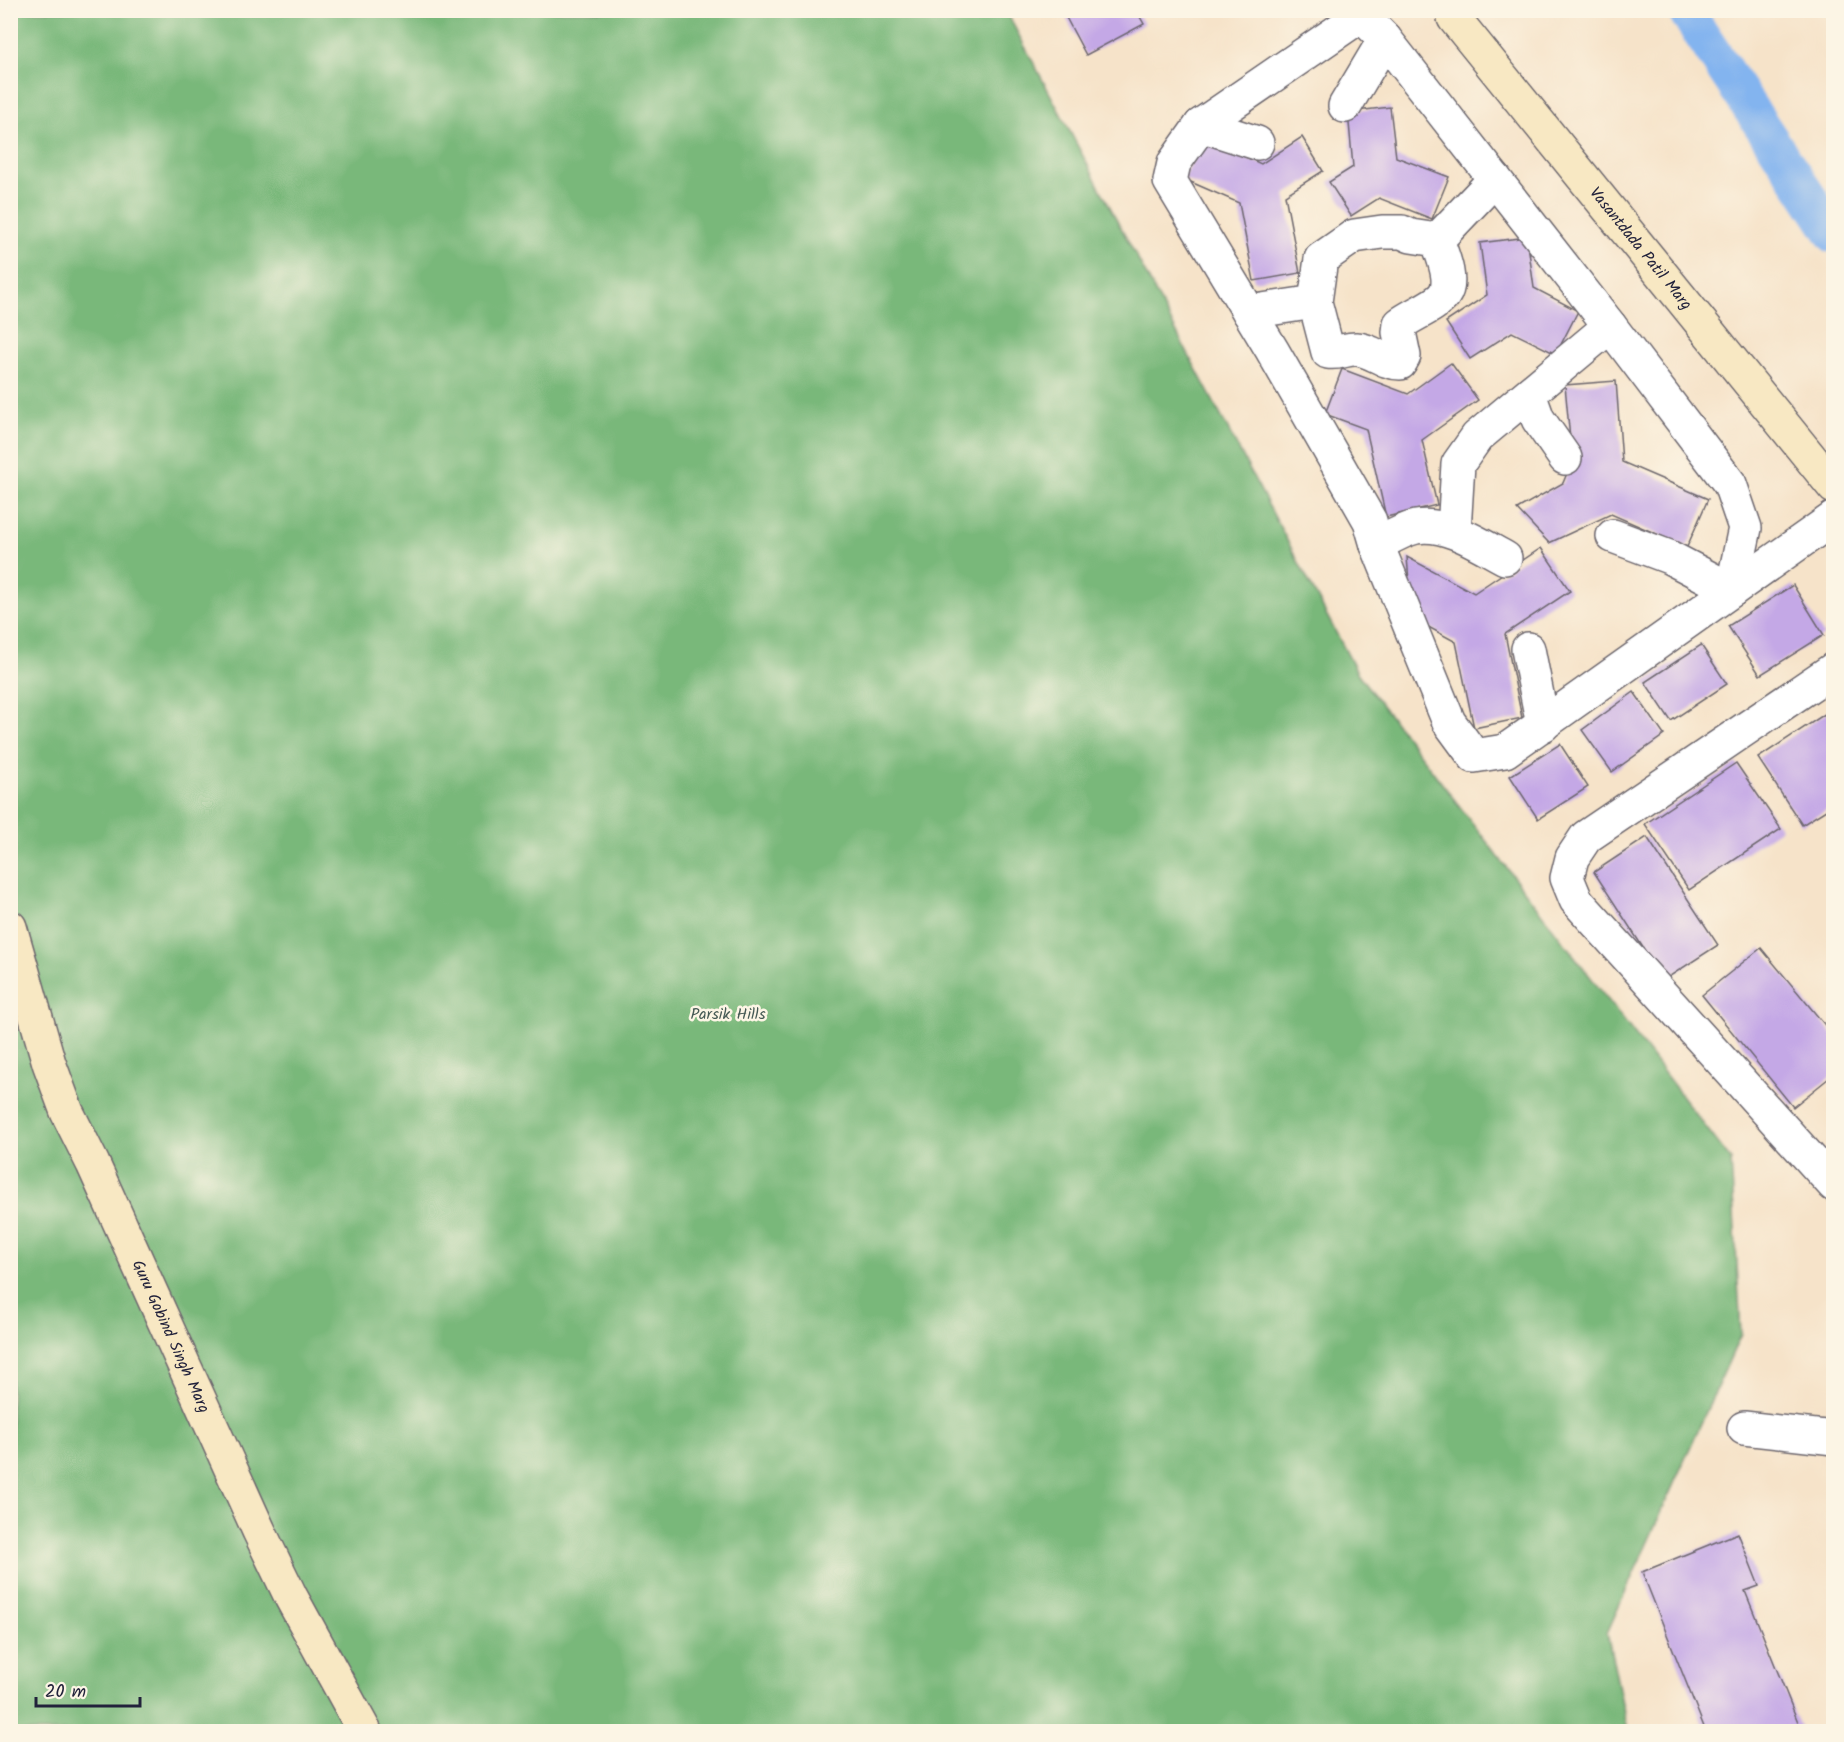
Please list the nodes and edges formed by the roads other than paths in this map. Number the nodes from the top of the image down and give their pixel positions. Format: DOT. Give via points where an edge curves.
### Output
graph roads {
  1 [pos="1365,13"];
  2 [pos="1453,13"];
  3 [pos="1385,39"];
  4 [pos="1346,106"];
  5 [pos="1201,125"];
  6 [pos="1257,143"];
  7 [pos="1495,179"];
  8 [pos="1437,240"];
  9 [pos="1315,302"];
  10 [pos="1249,312"];
  11 [pos="1610,326"];
  12 [pos="1328,352"];
  13 [pos="1297,393"];
  14 [pos="1529,394"];
  15 [pos="1565,458"];
  16 [pos="1833,487"];
  17 [pos="1833,518"];
  18 [pos="1454,531"];
  19 [pos="1614,536"];
  20 [pos="1377,545"];
  21 [pos="1505,558"];
  22 [pos="1732,590"];
  23 [pos="1528,649"];
  24 [pos="1833,669"];
  25 [pos="1543,725"];
  26 [pos="10,927"];
  27 [pos="1833,1185"];
  28 [pos="1744,1428"];
  29 [pos="1833,1438"];
  30 [pos="365,1731"];
  1 -- 3 [label="street"];
  1 -- 5 [label="street"];
  2 -- 16 [label="street, Vasantdada Patil Marg"];
  3 -- 4 [label="street"];
  3 -- 7 [label="street"];
  5 -- 6 [label="street"];
  5 -- 10 [label="street" via="1174,163 1170,181"];
  7 -- 8 [label="street"];
  7 -- 11 [label="street"];
  8 -- 9 [label="street" via="1402,232 1354,236 1321,259"];
  8 -- 12 [label="street" via="1448,282 1444,295 1400,324 1404,356 1400,363 1354,348"];
  9 -- 10 [label="street"];
  9 -- 12 [label="street"];
  10 -- 13 [label="street"];
  11 -- 14 [label="street"];
  11 -- 22 [label="street" via="1730,484 1745,528"];
  12 -- 13 [label="street"];
  13 -- 20 [label="street" via="1370,521"];
  14 -- 15 [label="street" via="1538,419"];
  14 -- 18 [label="street" via="1476,436 1458,464"];
  17 -- 22 [label="street"];
  18 -- 20 [label="street" via="1418,527"];
  18 -- 21 [label="street"];
  19 -- 22 [label="street" via="1669,557"];
  20 -- 25 [label="street" via="1449,722 1474,756 1505,751"];
  22 -- 25 [label="street"];
  23 -- 25 [label="street"];
  24 -- 27 [label="street" via="1586,837 1572,858 1567,878 1576,900"];
  26 -- 30 [label="street, Guru Gobind Singh Marg" via="67,1112 259,1531"];
  28 -- 29 [label="street"];
}
